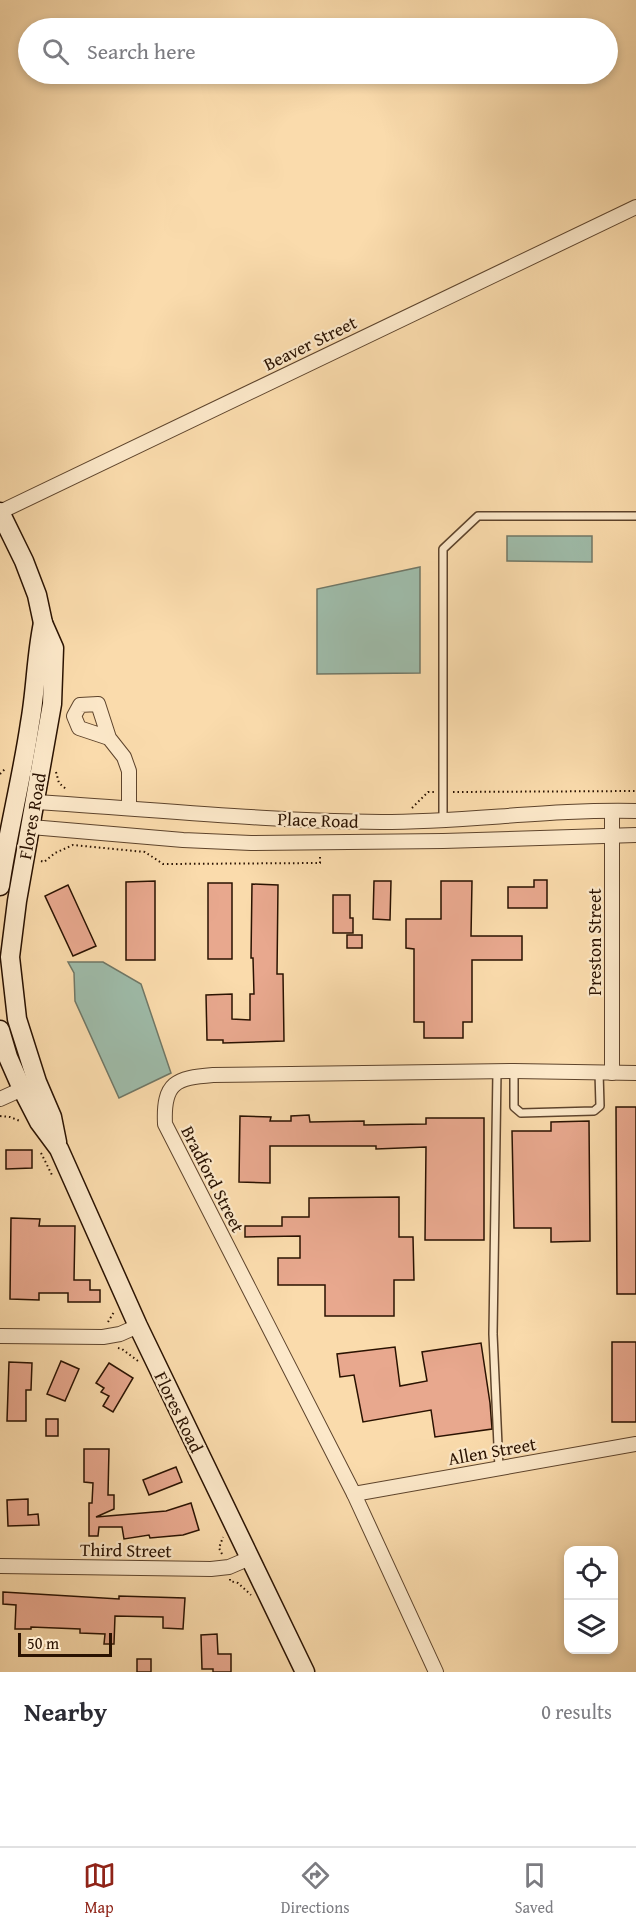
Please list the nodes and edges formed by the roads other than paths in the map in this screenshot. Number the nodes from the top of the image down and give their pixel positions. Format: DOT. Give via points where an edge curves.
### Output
graph roads {
  1 [pos="636,207"];
  2 [pos="0,512"];
  3 [pos="636,516"];
  4 [pos="43,623"];
  5 [pos="109,738"];
  6 [pos="8,800"];
  7 [pos="35,802"];
  8 [pos="129,808"];
  9 [pos="612,811"];
  10 [pos="636,811"];
  11 [pos="443,820"];
  12 [pos="5,825"];
  13 [pos="31,826"];
  14 [pos="612,834"];
  15 [pos="636,835"];
  16 [pos="0,886"];
  17 [pos="0,1030"];
  18 [pos="496,1071"];
  19 [pos="514,1071"];
  20 [pos="605,1072"];
  21 [pos="636,1073"];
  22 [pos="30,1085"];
  23 [pos="0,1099"];
  24 [pos="138,1326"];
  25 [pos="0,1336"];
  26 [pos="636,1444"];
  27 [pos="500,1468"];
  28 [pos="354,1494"];
  29 [pos="250,1558"];
  30 [pos="0,1566"];
  31 [pos="305,1672"];
  32 [pos="436,1672"];
  1 -- 2 [label="street, Beaver Street"];
  2 -- 4 [label="main road, Flores Road" via="24,561"];
  3 -- 11 [label="lane" via="478,516 442,549"];
  4 -- 6 [label="main road, Flores Road" via="37,650 35,696"];
  4 -- 7 [label="main road, Flores Road" via="54,648 54,672"];
  5 -- 8 [label="street" via="129,771"];
  6 -- 7 [label="main road, Place Road"];
  6 -- 12 [label="main road, Flores Road"];
  7 -- 8 [label="street, Place Road"];
  7 -- 13 [label="main road, Flores Road"];
  8 -- 11 [label="street, Place Road" via="295,819"];
  9 -- 10 [label="street, Place Road"];
  9 -- 11 [label="street, Place Road"];
  9 -- 14 [label="street, Preston Street"];
  12 -- 13 [label="main road, Place Road"];
  12 -- 16 [label="main road, Flores Road"];
  13 -- 14 [label="street, Place Road" via="251,843 443,842"];
  13 -- 22 [label="main road, Flores Road" via="10,957"];
  14 -- 15 [label="street, Place Road"];
  14 -- 20 [label="street, Preston Street"];
  17 -- 22 [label="main road, Flores Road" via="8,1057"];
  18 -- 19 [label="street, Bradford Street"];
  18 -- 27 [label="lane" via="493,1334"];
  18 -- 28 [label="street, Bradford Street" via="213,1075 189,1077 174,1084 168,1093 165,1124"];
  19 -- 20 [label="street, Bradford Street"];
  19 -- 20 [label="lane" via="514,1107 521,1113 594,1112 600,1106"];
  20 -- 21 [label="street, Bradford Street"];
  22 -- 23 [label="street"];
  22 -- 24 [label="main road, Flores Road" via="50,1151"];
  24 -- 25 [label="street" via="103,1337"];
  24 -- 29 [label="main road, Flores Road"];
  26 -- 27 [label="street, Allen Street"];
  27 -- 28 [label="street, Allen Street"];
  28 -- 32 [label="street, Bradford Street"];
  29 -- 30 [label="street, Third Street" via="211,1569"];
  29 -- 31 [label="main road, Flores Road"];
}
